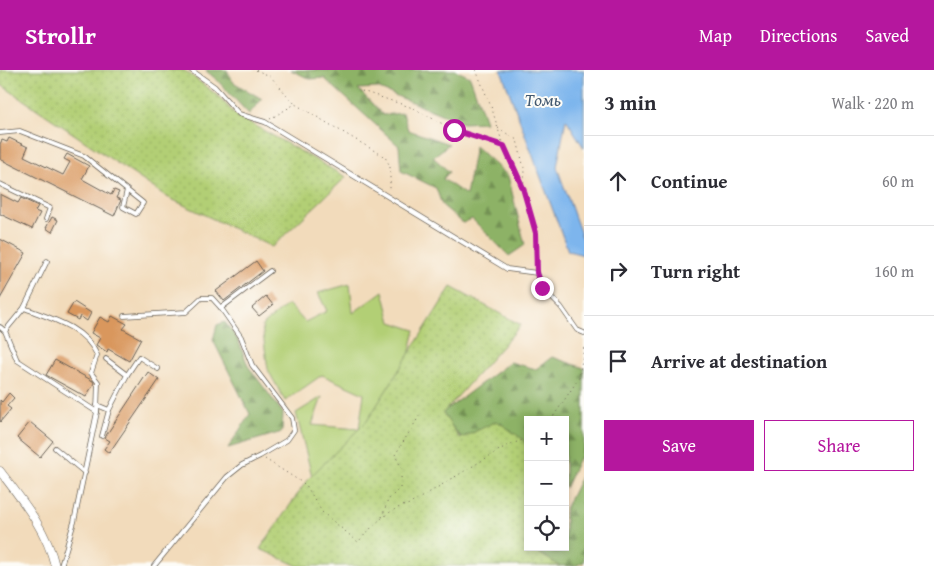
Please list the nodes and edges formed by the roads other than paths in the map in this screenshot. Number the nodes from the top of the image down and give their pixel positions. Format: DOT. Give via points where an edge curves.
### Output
graph roads {
  1 [pos="191,70"];
  2 [pos="0,133"];
  3 [pos="0,184"];
  4 [pos="127,190"];
  5 [pos="46,220"];
  6 [pos="47,262"];
  7 [pos="270,271"];
  8 [pos="24,308"];
  9 [pos="220,308"];
  10 [pos="124,316"];
  11 [pos="0,327"];
  12 [pos="6,332"];
  13 [pos="584,333"];
  14 [pos="106,359"];
  15 [pos="158,369"];
  16 [pos="128,375"];
  17 [pos="97,406"];
  18 [pos="109,410"];
  19 [pos="97,412"];
  20 [pos="102,436"];
  21 [pos="55,448"];
  22 [pos="0,471"];
  23 [pos="84,473"];
  24 [pos="55,566"];
  25 [pos="62,566"];
  26 [pos="154,566"];
  1 -- 13 [label="lane" via="215,87 239,114 265,122 507,268 537,273 542,288 577,330"];
  2 -- 4 [label="lane" via="20,132 84,156"];
  3 -- 5 [label="lane" via="50,208"];
  4 -- 4 [label="lane" via="143,203 136,214 123,207"];
  6 -- 8 [label="lane"];
  7 -- 9 [label="lane"];
  8 -- 12 [label="lane"];
  8 -- 17 [label="lane" via="68,325 93,344 97,355 91,373 98,382"];
  9 -- 10 [label="lane" via="212,298 201,298 186,312"];
  9 -- 26 [label="lane" via="241,337 252,365 292,418 294,430 287,440 227,477"];
  11 -- 12 [label="lane"];
  12 -- 19 [label="lane" via="17,360"];
  14 -- 16 [label="lane"];
  15 -- 16 [label="lane" via="139,357"];
  16 -- 18 [label="lane"];
  17 -- 18 [label="lane"];
  17 -- 19 [label="lane"];
  18 -- 20 [label="lane"];
  19 -- 23 [label="lane"];
  21 -- 23 [label="lane"];
  22 -- 24 [label="street" via="34,517"];
  23 -- 25 [label="lane"];
}
